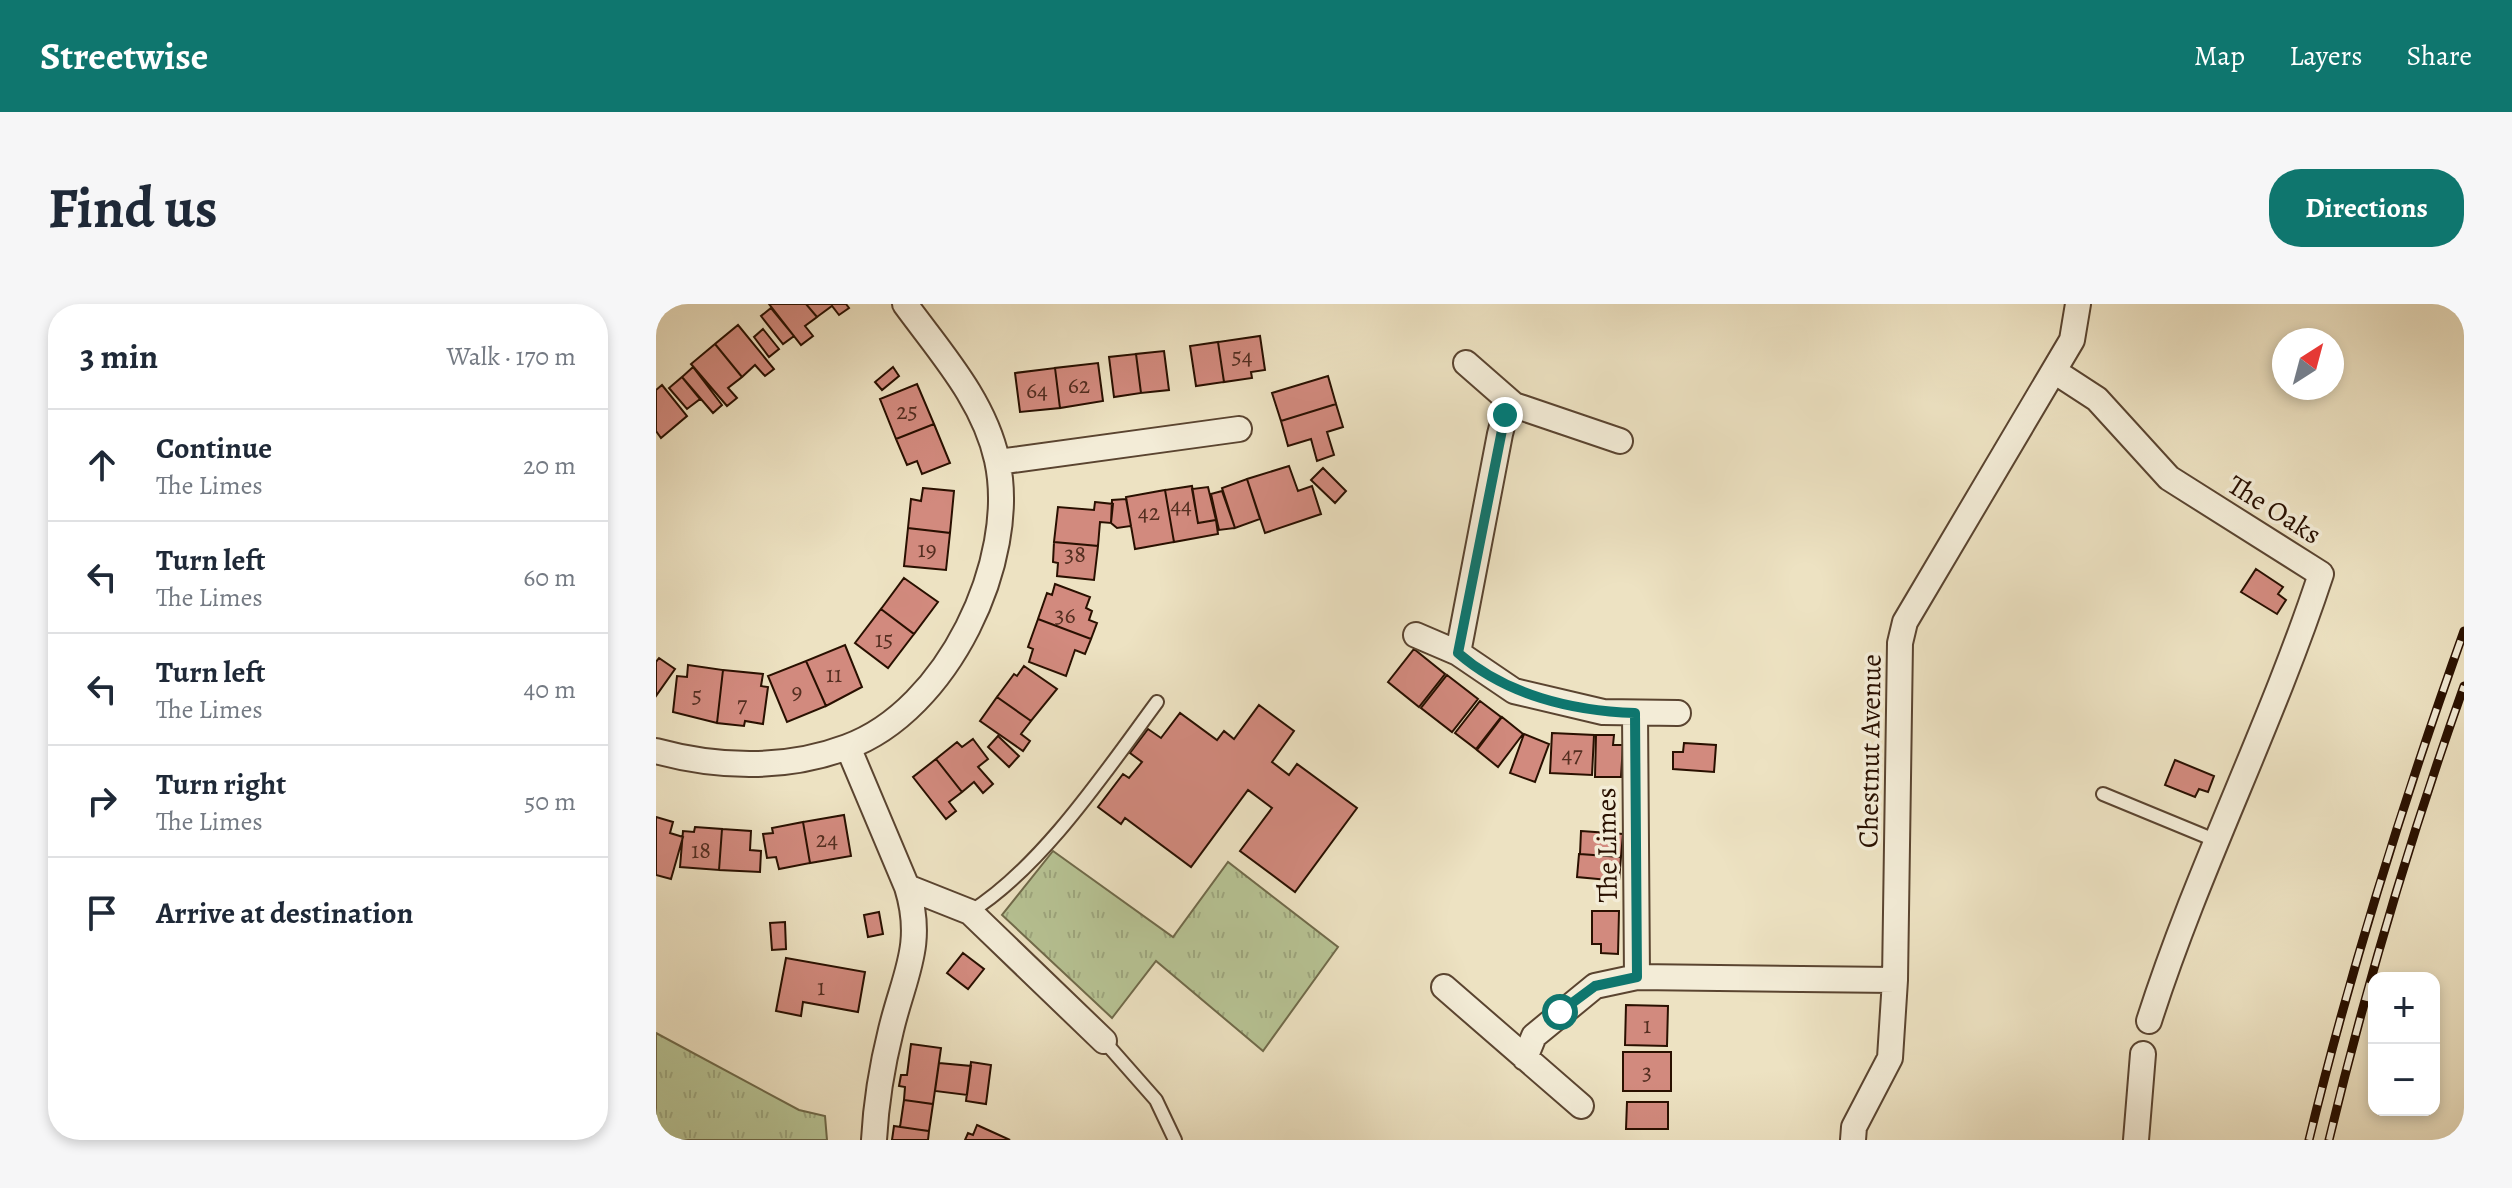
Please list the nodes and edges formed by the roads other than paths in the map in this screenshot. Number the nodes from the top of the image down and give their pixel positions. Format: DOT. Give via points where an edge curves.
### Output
graph roads {
  1 [pos="905,304"];
  2 [pos="2078,304"];
  3 [pos="1466,363"];
  4 [pos="2054,371"];
  5 [pos="1514,405"];
  6 [pos="1239,429"];
  7 [pos="1620,441"];
  8 [pos="998,462"];
  9 [pos="1416,635"];
  10 [pos="1458,653"];
  11 [pos="1157,702"];
  12 [pos="1635,713"];
  13 [pos="1678,713"];
  14 [pos="848,747"];
  15 [pos="656,751"];
  16 [pos="2103,794"];
  17 [pos="2217,841"];
  18 [pos="907,887"];
  19 [pos="970,912"];
  20 [pos="1637,977"];
  21 [pos="1895,980"];
  22 [pos="1444,987"];
  23 [pos="2149,1021"];
  24 [pos="1104,1041"];
  25 [pos="2143,1054"];
  26 [pos="1525,1058"];
  27 [pos="1581,1106"];
  28 [pos="874,1140"];
  29 [pos="1175,1140"];
  30 [pos="1853,1140"];
  31 [pos="2136,1140"];
  1 -- 8 [label="street" via="970,393"];
  2 -- 4 [label="street, Chestnut Avenue" via="2072,340"];
  3 -- 5 [label="street"];
  4 -- 17 [label="street, The Oaks" via="2097,399 2169,478 2321,574"];
  4 -- 21 [label="street, Chestnut Avenue" via="1905,622 1900,643"];
  5 -- 7 [label="street"];
  5 -- 10 [label="street" via="1500,434"];
  6 -- 8 [label="street"];
  8 -- 14 [label="street" via="1003,519 987,584 967,630 912,702 881,730"];
  9 -- 10 [label="street"];
  10 -- 12 [label="street" via="1514,691 1603,712"];
  11 -- 19 [label="lane" via="1004,891"];
  12 -- 13 [label="street"];
  12 -- 20 [label="street, The Limes"];
  14 -- 15 [label="street" via="782,763 743,764 700,763"];
  14 -- 18 [label="street"];
  16 -- 17 [label="lane"];
  17 -- 23 [label="street, The Oaks"];
  18 -- 19 [label="street"];
  18 -- 28 [label="street" via="916,915 914,953 891,1030"];
  19 -- 24 [label="street"];
  20 -- 21 [label="street"];
  20 -- 26 [label="street" via="1595,986 1534,1036"];
  21 -- 30 [label="street, Chestnut Avenue" via="1890,1058 1854,1127"];
  22 -- 26 [label="street"];
  24 -- 29 [label="lane" via="1156,1100"];
  25 -- 31 [label="street"];
  26 -- 27 [label="street"];
}
